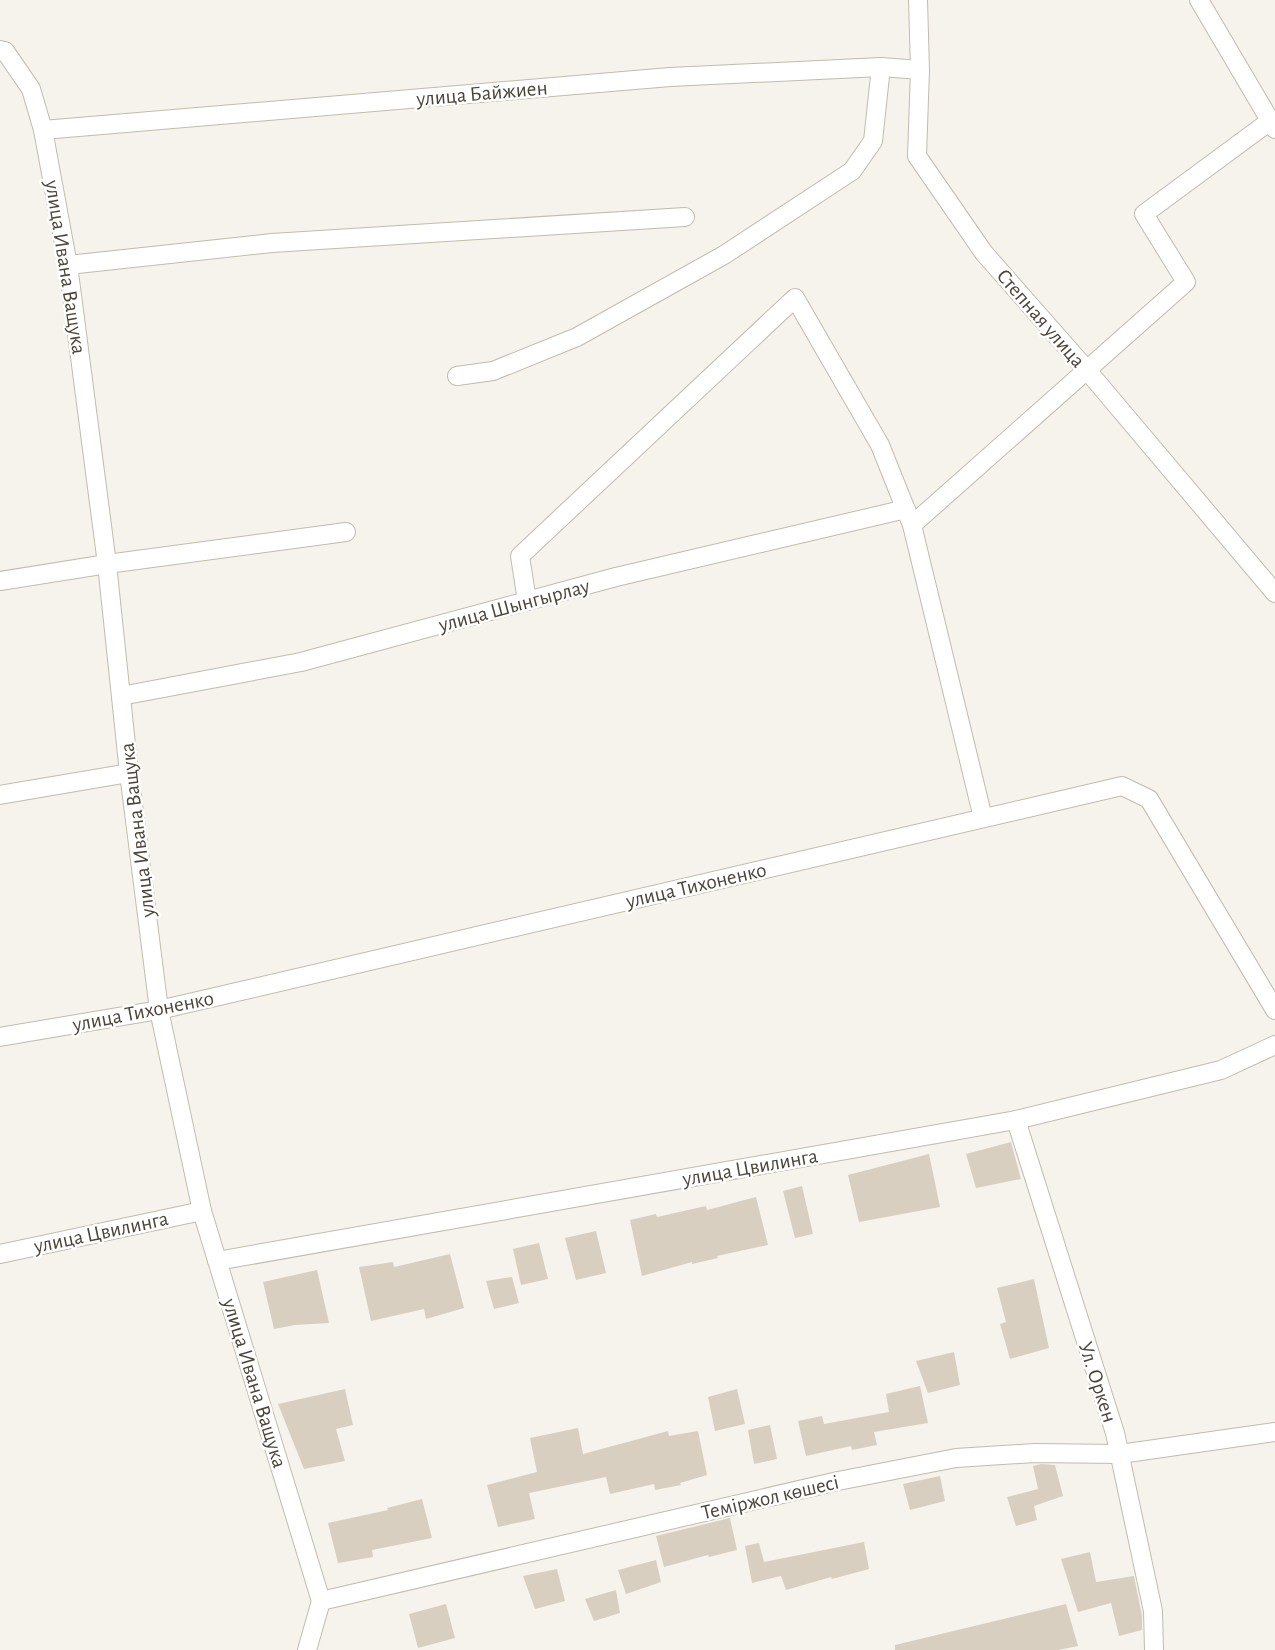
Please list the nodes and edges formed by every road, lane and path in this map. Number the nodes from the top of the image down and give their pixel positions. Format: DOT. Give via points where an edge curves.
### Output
graph roads {
  1 [pos="918,0"];
  2 [pos="1199,0"];
  3 [pos="3,50"];
  4 [pos="881,67"];
  5 [pos="920,70"];
  6 [pos="1272,125"];
  7 [pos="43,130"];
  8 [pos="685,217"];
  9 [pos="68,265"];
  10 [pos="1086,369"];
  11 [pos="457,376"];
  12 [pos="909,517"];
  13 [pos="346,532"];
  14 [pos="107,564"];
  15 [pos="0,581"];
  16 [pos="1275,593"];
  17 [pos="527,601"];
  18 [pos="121,695"];
  19 [pos="129,773"];
  20 [pos="0,795"];
  21 [pos="983,818"];
  22 [pos="159,1010"];
  23 [pos="1275,1010"];
  24 [pos="0,1037"];
  25 [pos="1275,1045"];
  26 [pos="1016,1121"];
  27 [pos="202,1211"];
  28 [pos="0,1254"];
  29 [pos="217,1261"];
  30 [pos="1275,1432"];
  31 [pos="1120,1454"];
  32 [pos="321,1601"];
  33 [pos="307,1650"];
  34 [pos="1154,1650"];
  1 -- 5 [label="street, Степная улица"];
  2 -- 6 [label="street"];
  3 -- 7 [label="street, улица Ивана Ващука" via="31,89"];
  4 -- 5 [label="street, улица Байжиен"];
  4 -- 7 [label="street, улица Байжиен" via="670,77"];
  4 -- 11 [label="street" via="873,141 852,171 724,256 576,337 493,371"];
  5 -- 10 [label="street, Степная улица" via="917,156 984,253"];
  6 -- 10 [label="street" via="1144,214 1186,282"];
  7 -- 9 [label="street, улица Ивана Ващука"];
  8 -- 9 [label="street" via="272,243"];
  9 -- 14 [label="street, улица Ивана Ващука"];
  10 -- 12 [label="street"];
  10 -- 16 [label="street, Степная улица"];
  12 -- 17 [label="street, улица Шынгырлау" via="616,577"];
  12 -- 17 [label="street" via="880,445 795,298 520,556"];
  12 -- 21 [label="street"];
  13 -- 14 [label="street"];
  14 -- 15 [label="street"];
  14 -- 18 [label="street, улица Ивана Ващука"];
  17 -- 18 [label="street, улица Шынгырлау" via="302,662"];
  18 -- 19 [label="street, улица Ивана Ващука"];
  19 -- 20 [label="street"];
  19 -- 22 [label="street, улица Ивана Ващука"];
  21 -- 22 [label="street, улица Тихоненко"];
  21 -- 23 [label="street, улица Тихоненко" via="1122,786 1149,799"];
  22 -- 24 [label="street, улица Тихоненко"];
  22 -- 27 [label="street, улица Ивана Ващука"];
  25 -- 26 [label="street, улица Цвилинга" via="1221,1070"];
  26 -- 29 [label="street, улица Цвилинга"];
  26 -- 31 [label="street, Ул. Оркен"];
  27 -- 28 [label="street, улица Цвилинга"];
  27 -- 29 [label="street, улица Ивана Ващука"];
  29 -- 32 [label="street, улица Ивана Ващука"];
  30 -- 31 [label="street, Теміржол көшесі"];
  31 -- 32 [label="street, Теміржол көшесі" via="1035,1452 956,1458 824,1484"];
  31 -- 34 [label="street, Ул. Оркен" via="1153,1611"];
  32 -- 33 [label="street"];
}
